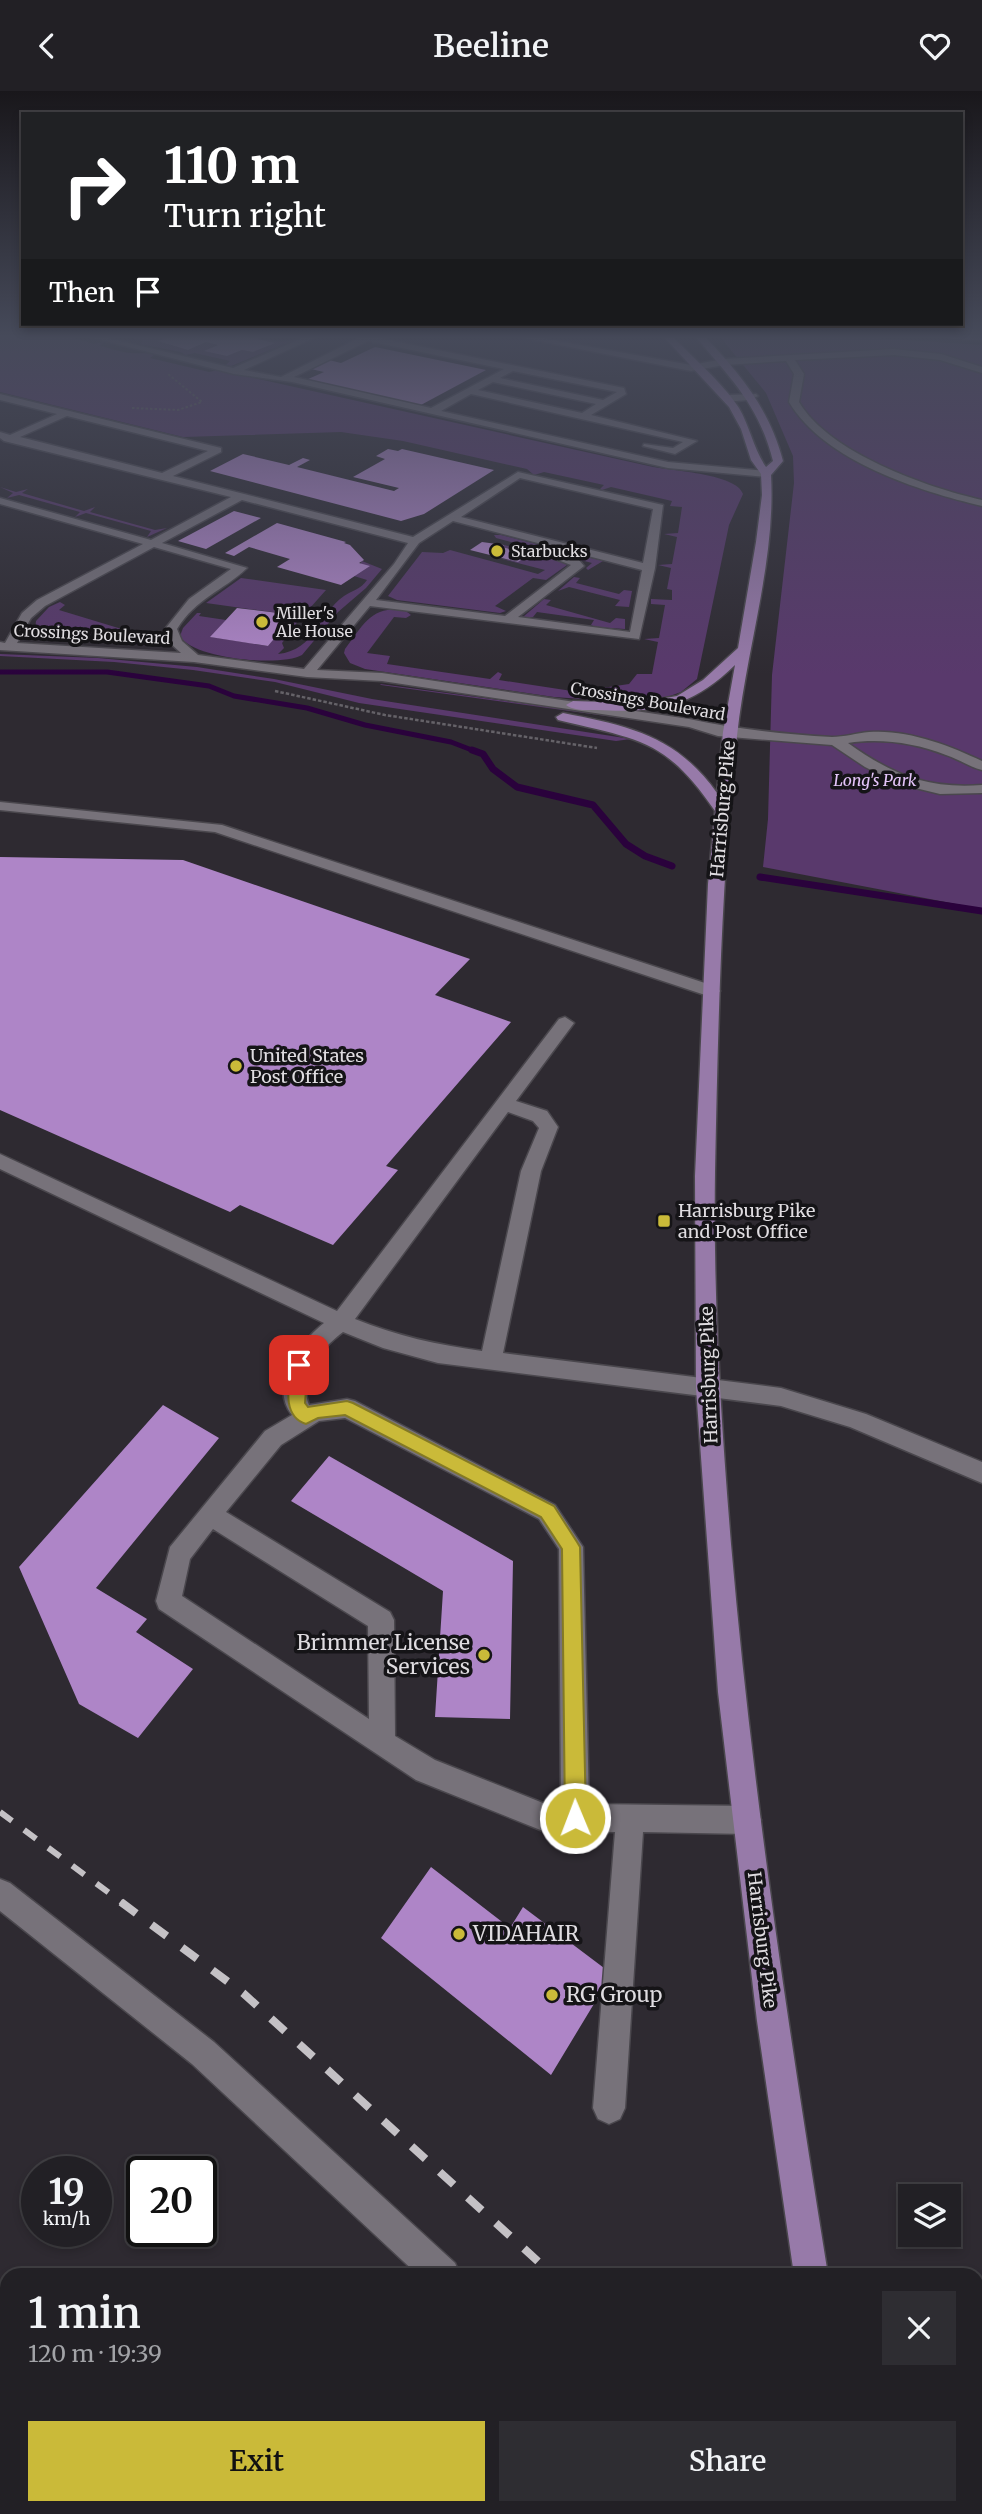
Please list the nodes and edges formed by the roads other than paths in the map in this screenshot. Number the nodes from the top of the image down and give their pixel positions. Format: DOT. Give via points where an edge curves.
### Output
graph roads {
  1 [pos="56,449"];
  2 [pos="213,449"];
  3 [pos="595,449"];
  4 [pos="752,449"];
  5 [pos="775,449"];
  6 [pos="848,449"];
  7 [pos="766,474"];
  8 [pos="163,477"];
  9 [pos="239,497"];
  10 [pos="0,501"];
  11 [pos="982,503"];
  12 [pos="453,518"];
  13 [pos="490,527"];
  14 [pos="415,541"];
  15 [pos="153,544"];
  16 [pos="649,568"];
  17 [pos="367,602"];
  18 [pos="507,620"];
  19 [pos="5,646"];
  20 [pos="744,649"];
  21 [pos="194,658"];
  22 [pos="307,673"];
  23 [pos="573,705"];
  24 [pos="563,717"];
  25 [pos="730,732"];
  26 [pos="836,741"];
  27 [pos="982,766"];
  28 [pos="982,789"];
  29 [pos="0,806"];
  30 [pos="721,809"];
  31 [pos="711,991"];
  32 [pos="565,1023"];
  33 [pos="503,1103"];
  34 [pos="0,1161"];
  35 [pos="341,1322"];
  36 [pos="491,1361"];
  37 [pos="707,1388"];
  38 [pos="306,1417"];
  39 [pos="982,1473"];
  40 [pos="210,1515"];
  41 [pos="382,1743"];
  42 [pos="575,1818"];
  43 [pos="630,1818"];
  44 [pos="747,1820"];
  45 [pos="0,1893"];
  46 [pos="610,2108"];
  47 [pos="435,2268"];
  48 [pos="810,2268"];
  1 -- 8 [label="street"];
  2 -- 8 [label="street" via="217,450"];
  3 -- 7 [label="street" via="668,465"];
  4 -- 7 [label="main road, Harrisburg Pike"];
  5 -- 7 [label="main road, Harrisburg Pike" via="778,461"];
  6 -- 11 [label="street" via="881,471"];
  7 -- 20 [label="main road, Harrisburg Pike" via="762,541"];
  8 -- 9 [label="street"];
  9 -- 14 [label="street"];
  9 -- 15 [label="street"];
  10 -- 15 [label="street"];
  12 -- 13 [label="street"];
  12 -- 14 [label="street"];
  12 -- 16 [label="street" via="518,475 659,507"];
  13 -- 16 [label="street"];
  13 -- 18 [label="street" via="489,539 578,566"];
  14 -- 17 [label="street"];
  15 -- 19 [label="street" via="32,609"];
  15 -- 21 [label="street" via="241,568 199,596 171,629 176,643"];
  16 -- 18 [label="street" via="635,636"];
  17 -- 18 [label="street"];
  17 -- 22 [label="street"];
  19 -- 21 [label="street, Crossings Boulevard"];
  20 -- 23 [label="main road" via="708,682 682,698 652,705"];
  20 -- 25 [label="main road, Harrisburg Pike"];
  21 -- 22 [label="street, Crossings Boulevard"];
  22 -- 23 [label="street, Crossings Boulevard" via="382,677"];
  22 -- 24 [label="street, Crossings Boulevard" via="373,689"];
  23 -- 25 [label="street, Crossings Boulevard"];
  24 -- 25 [label="street, Crossings Boulevard" via="687,732"];
  24 -- 30 [label="main road" via="651,739 692,770"];
  25 -- 26 [label="street"];
  25 -- 30 [label="main road, Harrisburg Pike"];
  26 -- 27 [label="street" via="892,737 950,751"];
  26 -- 28 [label="street" via="874,768 908,783 947,790"];
  29 -- 31 [label="street" via="216,828"];
  30 -- 31 [label="main road, Harrisburg Pike"];
  31 -- 37 [label="main road, Harrisburg Pike" via="705,1176"];
  32 -- 33 [label="street"];
  33 -- 35 [label="street"];
  33 -- 36 [label="street" via="540,1116 549,1127 531,1171"];
  34 -- 35 [label="street"];
  35 -- 36 [label="street" via="410,1347"];
  35 -- 38 [label="street" via="315,1341 299,1365 296,1404"];
  36 -- 37 [label="street"];
  37 -- 39 [label="street" via="781,1397 850,1415"];
  37 -- 44 [label="main road, Harrisburg Pike" via="731,1692"];
  38 -- 40 [label="street" via="273,1438"];
  38 -- 42 [label="street" via="347,1408 547,1512 571,1547"];
  40 -- 41 [label="street" via="381,1620"];
  40 -- 41 [label="street" via="179,1555 168,1601"];
  41 -- 42 [label="street" via="426,1770 542,1817"];
  42 -- 43 [label="street"];
  43 -- 44 [label="street"];
  43 -- 46 [label="street"];
  44 -- 48 [label="main road, Harrisburg Pike"];
  45 -- 47 [label="street" via="203,2053"];
}
